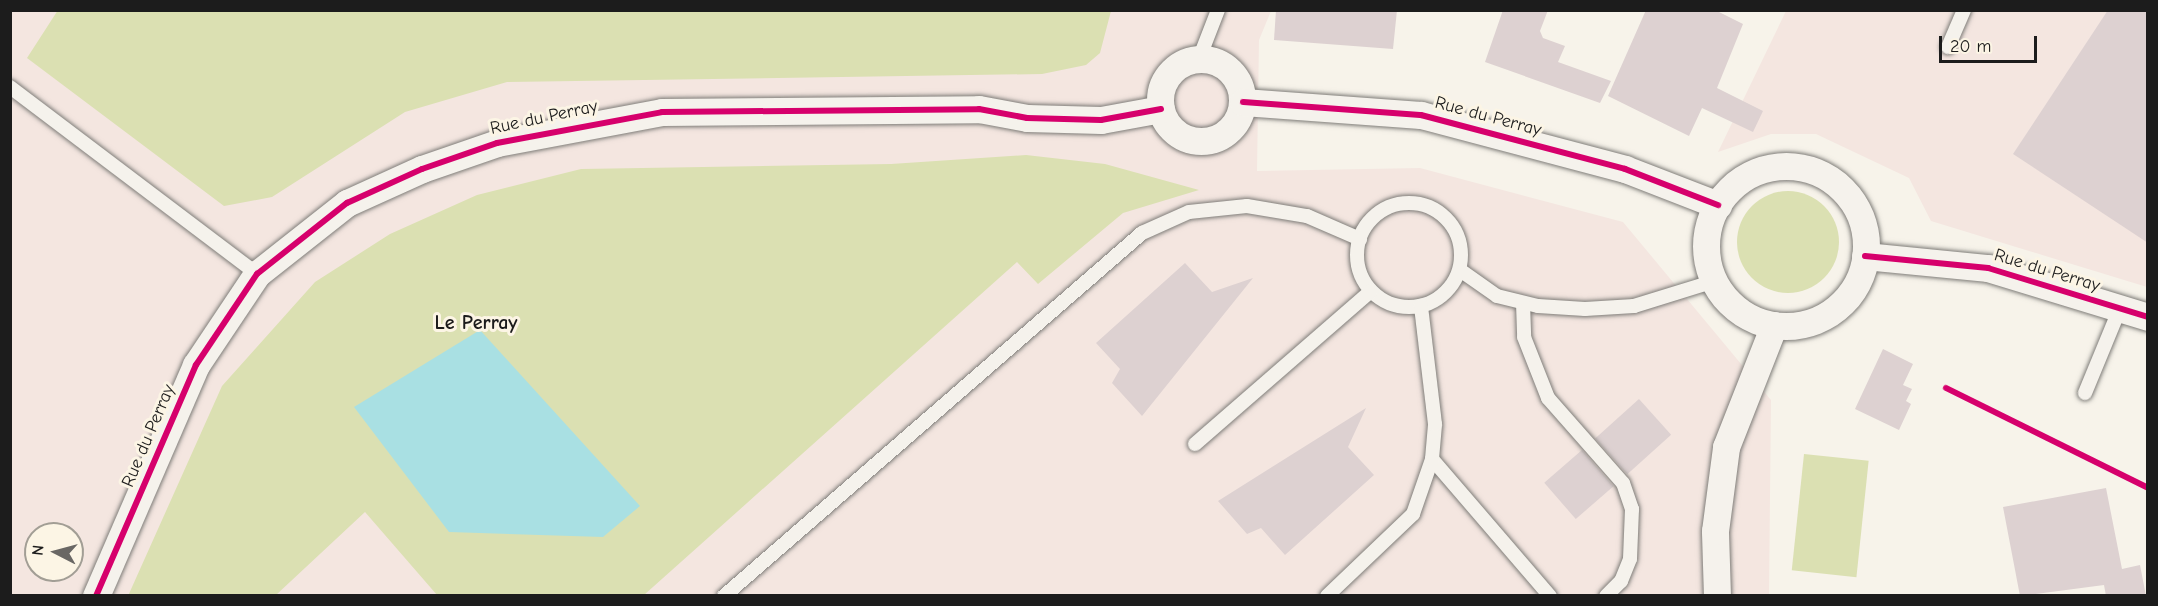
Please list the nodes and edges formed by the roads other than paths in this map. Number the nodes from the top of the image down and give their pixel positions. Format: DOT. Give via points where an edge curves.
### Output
graph roads {
  1 [pos="1218,10"];
  2 [pos="1964,10"];
  3 [pos="1948,47"];
  4 [pos="1198,59"];
  5 [pos="10,87"];
  6 [pos="1243,102"];
  7 [pos="1161,109"];
  8 [pos="1718,205"];
  9 [pos="1360,239"];
  10 [pos="1865,256"];
  11 [pos="1460,270"];
  12 [pos="256,274"];
  13 [pos="1715,281"];
  14 [pos="1371,291"];
  15 [pos="1523,303"];
  16 [pos="1422,306"];
  17 [pos="2120,309"];
  18 [pos="2148,317"];
  19 [pos="1774,325"];
  20 [pos="2085,393"];
  21 [pos="1195,444"];
  22 [pos="1432,459"];
  23 [pos="96,596"];
  24 [pos="724,596"];
  25 [pos="1328,596"];
  26 [pos="1550,596"];
  27 [pos="1606,596"];
  28 [pos="1717,596"];
  1 -- 4 [label="lane"];
  2 -- 3 [label="lane"];
  4 -- 6 [label="street" via="1225,66 1235,76"];
  4 -- 7 [label="street" via="1173,69 1160,94"];
  5 -- 12 [label="lane"];
  6 -- 7 [label="street" via="1233,126 1211,141 1197,142 1173,131"];
  6 -- 8 [label="street, Rue du Perray" via="1421,115 1625,169"];
  7 -- 12 [label="street, Rue du Perray" via="1101,120 1027,118 979,109 662,112 578,124 487,146 347,203"];
  8 -- 10 [label="street" via="1733,186 1760,171 1787,166 1812,170 1851,199 1863,224"];
  8 -- 13 [label="street" via="1707,242"];
  9 -- 11 [label="lane" via="1381,211 1416,203 1448,219 1462,252"];
  9 -- 14 [label="lane" via="1357,258"];
  9 -- 24 [label="lane" via="1307,216 1247,206 1189,212 1142,233"];
  10 -- 17 [label="street, Rue du Perray" via="1988,268"];
  10 -- 19 [label="street" via="1854,288 1836,308 1810,322"];
  11 -- 15 [label="lane" via="1497,296"];
  11 -- 16 [label="lane" via="1445,293"];
  12 -- 23 [label="street, Rue du Perray" via="196,365"];
  13 -- 15 [label="lane" via="1634,306 1586,309"];
  13 -- 19 [label="street" via="1741,312"];
  14 -- 16 [label="lane" via="1394,305"];
  14 -- 21 [label="lane"];
  15 -- 27 [label="lane" via="1527,346 1548,398 1623,483 1632,509 1630,559 1621,581"];
  16 -- 22 [label="lane" via="1433,402"];
  17 -- 18 [label="street, Rue du Perray"];
  17 -- 20 [label="lane"];
  19 -- 28 [label="street" via="1726,447 1715,531"];
  22 -- 25 [label="lane" via="1413,514"];
  22 -- 26 [label="lane"];
}
